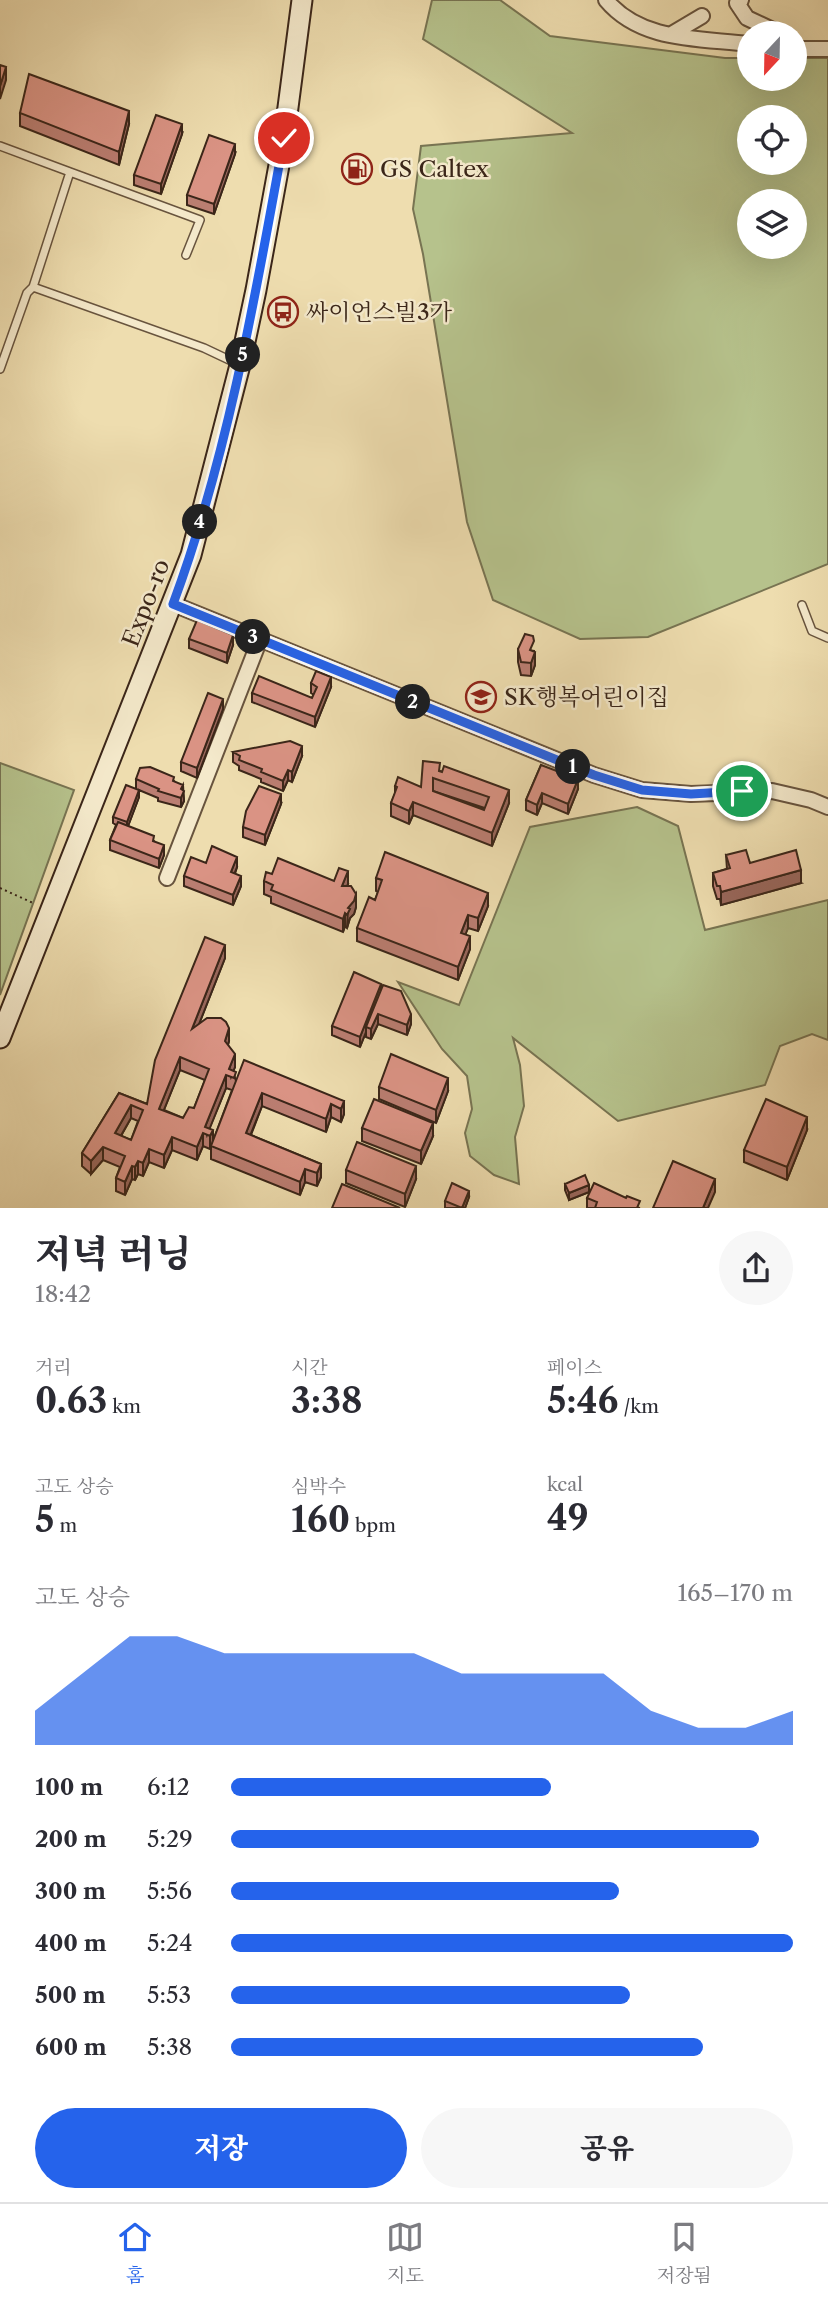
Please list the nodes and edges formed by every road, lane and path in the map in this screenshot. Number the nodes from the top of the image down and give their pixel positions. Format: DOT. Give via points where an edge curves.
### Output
graph roads {
  1 [pos="302,0"];
  2 [pos="606,0"];
  3 [pos="741,0"];
  4 [pos="702,16"];
  5 [pos="753,21"];
  6 [pos="670,35"];
  7 [pos="737,43"];
  8 [pos="807,49"];
  9 [pos="828,49"];
  10 [pos="0,146"];
  11 [pos="69,172"];
  12 [pos="186,256"];
  13 [pos="33,287"];
  14 [pos="240,365"];
  15 [pos="0,369"];
  16 [pos="173,604"];
  17 [pos="802,605"];
  18 [pos="828,638"];
  19 [pos="260,639"];
  20 [pos="828,807"];
  21 [pos="167,878"];
  22 [pos="0,888"];
  23 [pos="33,903"];
  24 [pos="0,1038"];
  1 -- 14 [label="main road, Expo-ro" via="284,138"];
  2 -- 6 [label="street" via="637,26"];
  3 -- 5 [label="street" via="737,3"];
  4 -- 6 [label="street"];
  6 -- 7 [label="street"];
  8 -- 9 [label="street"];
  10 -- 11 [label="lane"];
  11 -- 12 [label="lane" via="200,220"];
  11 -- 13 [label="lane"];
  13 -- 14 [label="lane"];
  13 -- 15 [label="lane"];
  14 -- 16 [label="main road, Expo-ro" via="191,555"];
  16 -- 19 [label="street"];
  16 -- 24 [label="main road, Expo-ro"];
  17 -- 18 [label="lane" via="813,631"];
  19 -- 20 [label="street" via="594,775 642,790 691,794 772,791"];
  19 -- 21 [label="street"];
  22 -- 23 [label="path"];
}
